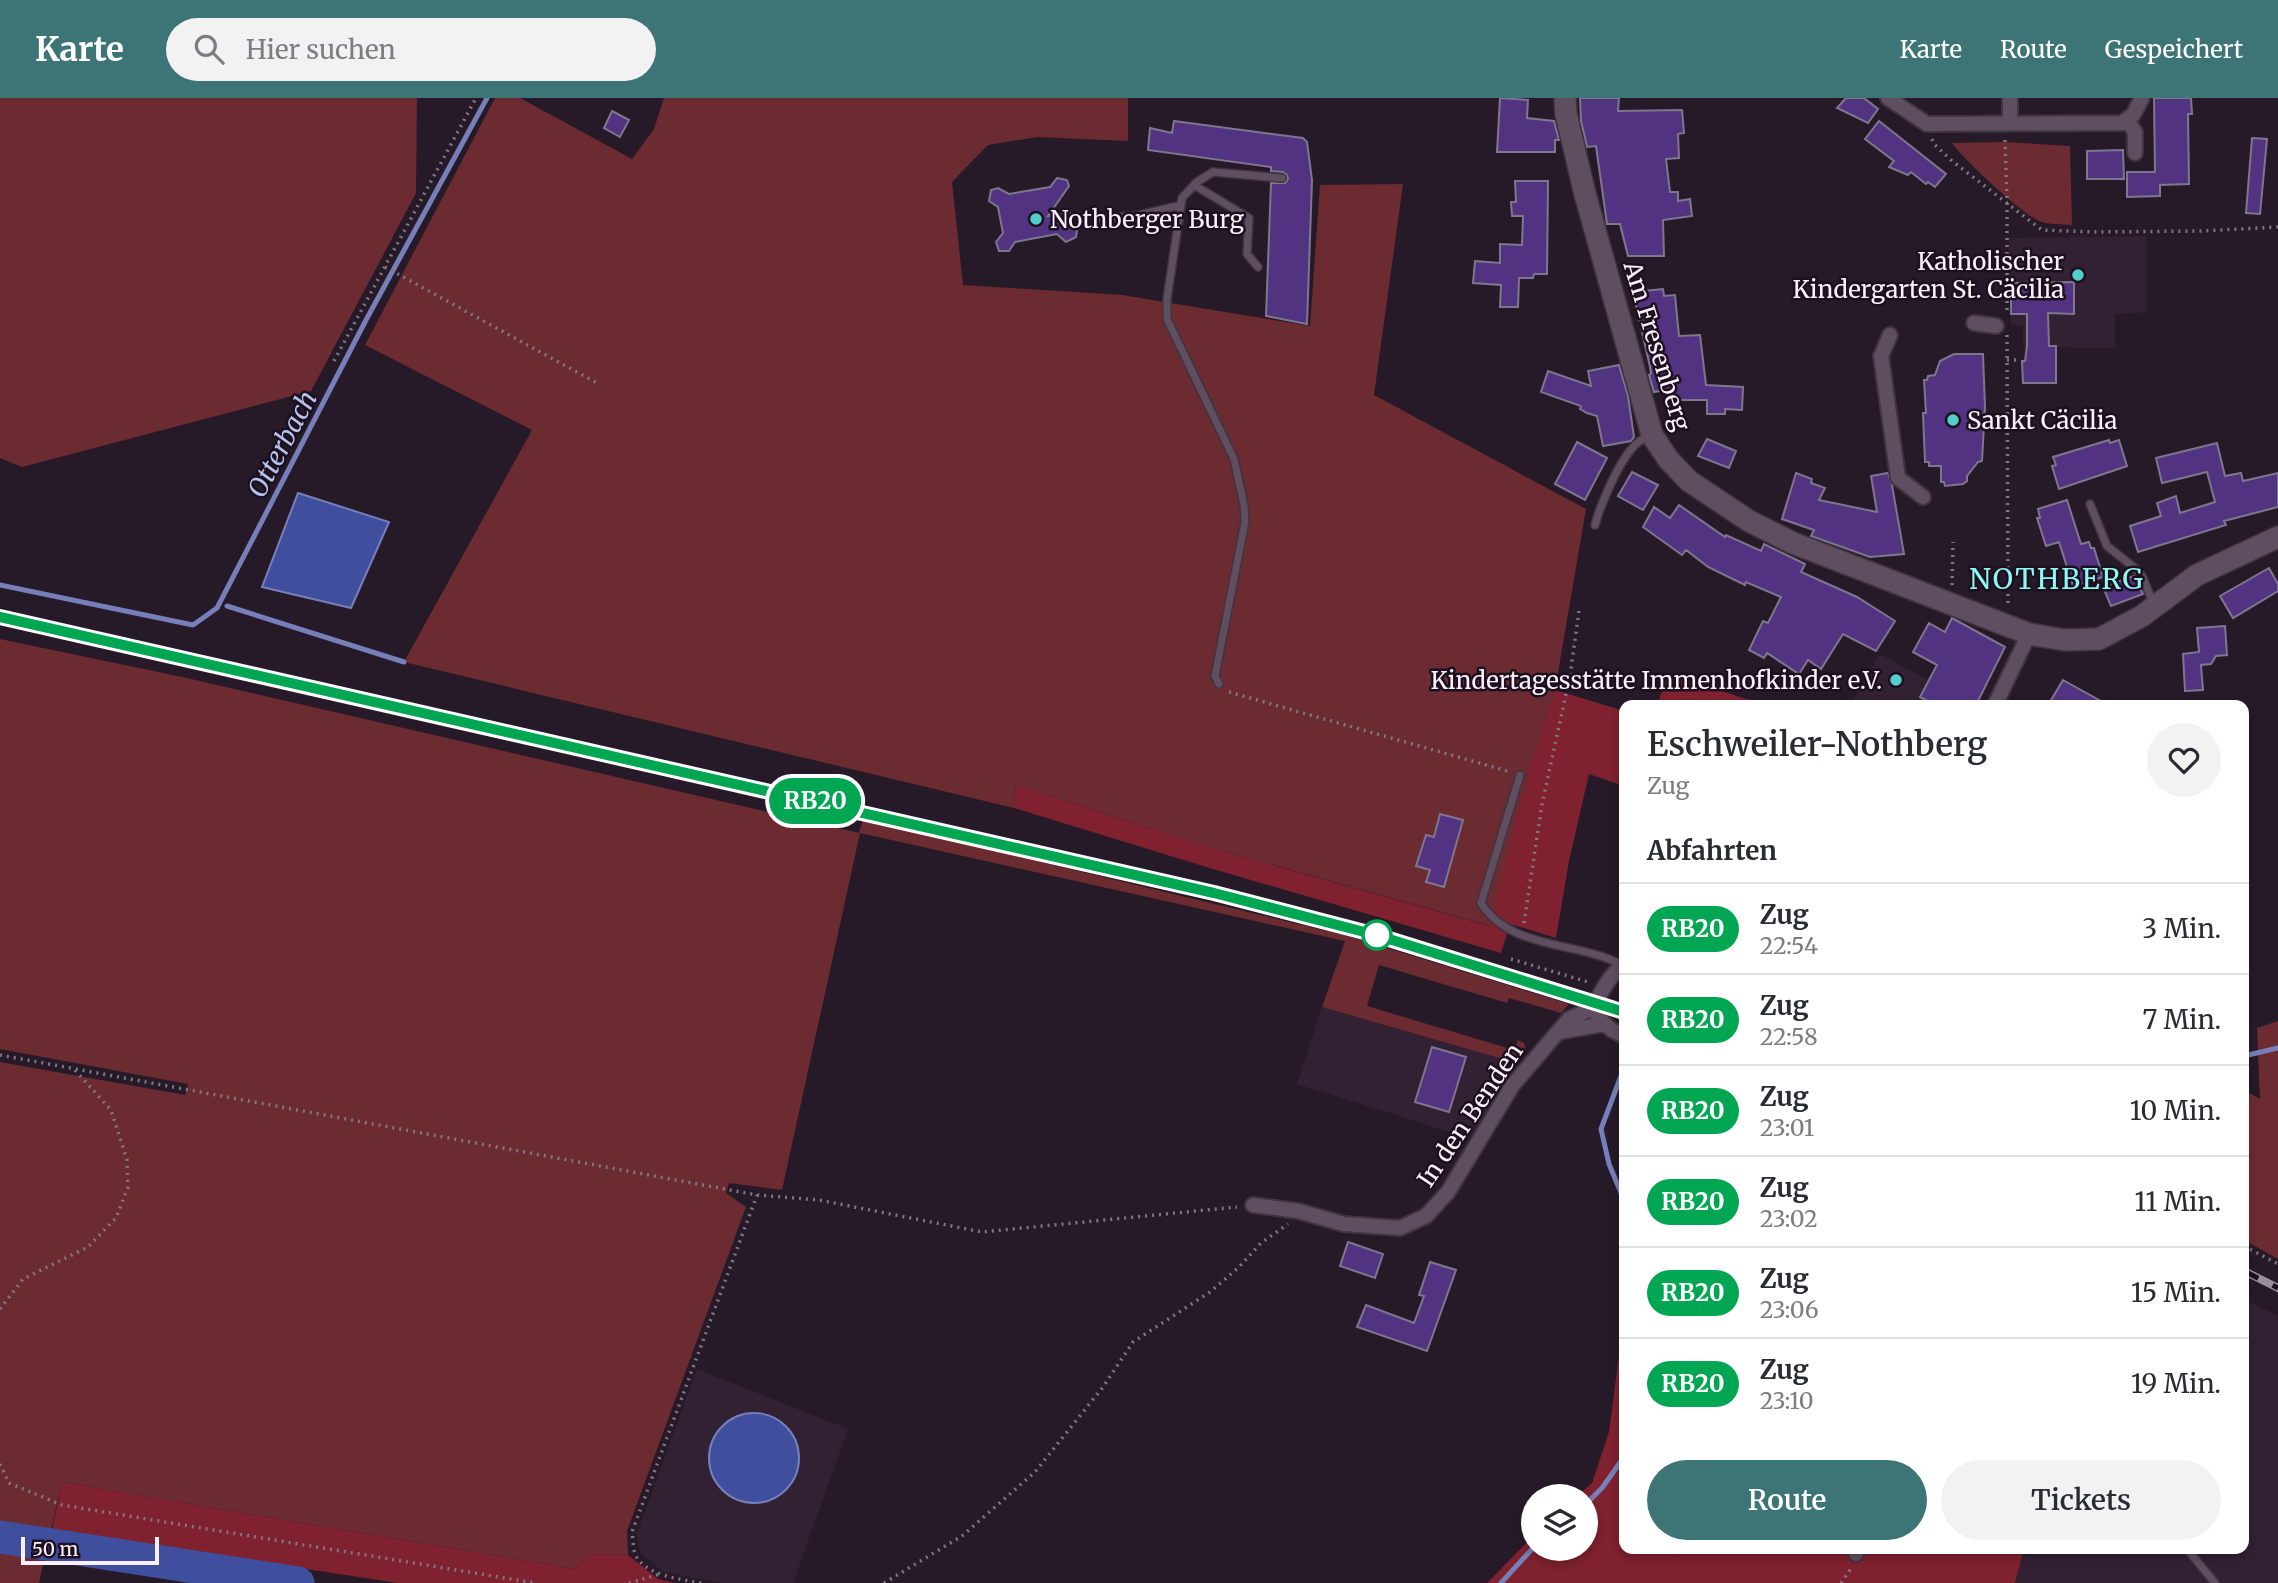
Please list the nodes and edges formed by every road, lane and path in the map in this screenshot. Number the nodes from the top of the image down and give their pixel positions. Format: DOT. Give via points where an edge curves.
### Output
graph roads {
  1 [pos="476,98"];
  2 [pos="1565,98"];
  3 [pos="2010,98"];
  4 [pos="2142,98"];
  5 [pos="1892,99"];
  6 [pos="2127,120"];
  7 [pos="2008,123"];
  8 [pos="1927,124"];
  9 [pos="2135,153"];
  10 [pos="1282,178"];
  11 [pos="1194,185"];
  12 [pos="2007,203"];
  13 [pos="1181,205"];
  14 [pos="1099,218"];
  15 [pos="2278,227"];
  16 [pos="385,267"];
  17 [pos="1258,267"];
  18 [pos="1974,323"];
  19 [pos="2001,327"];
  20 [pos="1890,335"];
  21 [pos="334,360"];
  22 [pos="2007,360"];
  23 [pos="2021,360"];
  24 [pos="597,383"];
  25 [pos="1652,435"];
  26 [pos="1923,497"];
  27 [pos="2090,504"];
  28 [pos="1595,525"];
  29 [pos="2278,537"];
  30 [pos="1953,542"];
  31 [pos="1952,582"];
  32 [pos="2155,607"];
  33 [pos="1579,611"];
  34 [pos="2006,626"];
  35 [pos="2029,634"];
  36 [pos="1219,684"];
  37 [pos="1997,700"];
  38 [pos="1520,775"];
  39 [pos="1522,936"];
  40 [pos="1511,959"];
  41 [pos="1619,963"];
  42 [pos="1619,969"];
  43 [pos="1603,987"];
  44 [pos="1595,1007"];
  45 [pos="1604,1024"];
  46 [pos="1559,1032"];
  47 [pos="1619,1034"];
  48 [pos="0,1055"];
  49 [pos="73,1067"];
  50 [pos="757,1195"];
  51 [pos="1253,1205"];
  52 [pos="1298,1211"];
  53 [pos="2249,1249"];
  54 [pos="2278,1264"];
  55 [pos="0,1310"];
  56 [pos="0,1464"];
  57 [pos="2191,1554"];
  58 [pos="660,1574"];
  59 [pos="535,1583"];
  60 [pos="629,1583"];
  61 [pos="701,1583"];
  62 [pos="884,1583"];
  63 [pos="2216,1583"];
  1 -- 16 [label="path"];
  2 -- 25 [label="street, Am Fresenberg" via="1585,194"];
  3 -- 7 [label="street"];
  4 -- 6 [label="street"];
  5 -- 8 [label="street"];
  6 -- 7 [label="street"];
  6 -- 9 [label="street" via="2135,132"];
  7 -- 8 [label="street"];
  7 -- 12 [label="path"];
  8 -- 12 [label="path" via="1934,144"];
  10 -- 11 [label="lane" via="1213,172"];
  11 -- 13 [label="lane"];
  11 -- 17 [label="lane" via="1249,218 1247,254"];
  12 -- 15 [label="path" via="2042,230"];
  12 -- 19 [label="path"];
  13 -- 14 [label="lane" via="1135,216"];
  13 -- 36 [label="lane" via="1167,319 1234,459 1244,505 1245,522 1215,676"];
  16 -- 21 [label="path"];
  16 -- 24 [label="path"];
  18 -- 19 [label="street"];
  19 -- 22 [label="path"];
  20 -- 26 [label="street" via="1881,356 1898,478"];
  22 -- 23 [label="path"];
  22 -- 34 [label="path"];
  25 -- 28 [label="lane" via="1637,442 1629,453 1599,508"];
  25 -- 34 [label="street, Am Fresenberg" via="1689,481 1749,521"];
  27 -- 32 [label="lane" via="2107,546 2136,569"];
  29 -- 32 [label="street, Am Fresenberg" via="2197,575"];
  30 -- 31 [label="path"];
  32 -- 35 [label="street, Am Fresenberg" via="2098,639"];
  33 -- 39 [label="path"];
  34 -- 35 [label="street, Am Fresenberg"];
  35 -- 37 [label="street"];
  36 -- 38 [label="path" via="1230,693"];
  38 -- 39 [label="lane" via="1480,903 1501,925"];
  39 -- 41 [label="lane"];
  40 -- 43 [label="path"];
  42 -- 43 [label="street"];
  43 -- 44 [label="street"];
  44 -- 45 [label="street"];
  44 -- 46 [label="street, In den Benden" via="1569,1019"];
  45 -- 46 [label="street"];
  45 -- 47 [label="street"];
  46 -- 52 [label="street, In den Benden" via="1513,1086 1448,1192 1426,1216 1400,1228 1344,1224"];
  48 -- 49 [label="path"];
  49 -- 50 [label="path"];
  49 -- 55 [label="path" via="111,1110 127,1160 128,1187 116,1218 88,1247 23,1279"];
  50 -- 51 [label="path" via="819,1200 982,1232"];
  50 -- 58 [label="path" via="632,1532 635,1555"];
  51 -- 52 [label="street, In den Benden"];
  52 -- 62 [label="path" via="1286,1227 1210,1292 1133,1342 1035,1472 962,1536"];
  53 -- 54 [label="path"];
  56 -- 59 [label="path" via="9,1483 62,1505"];
  57 -- 63 [label="lane"];
  58 -- 60 [label="path"];
  58 -- 61 [label="path"];
}
